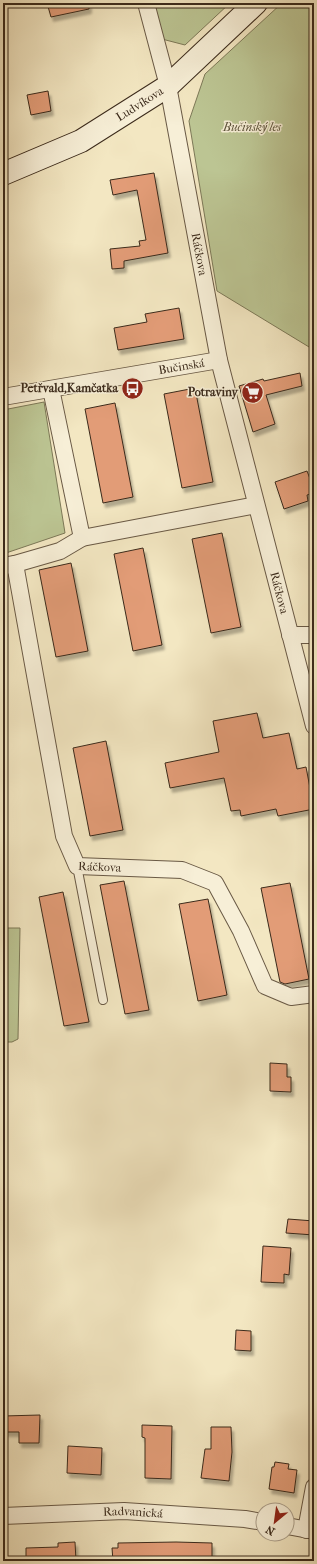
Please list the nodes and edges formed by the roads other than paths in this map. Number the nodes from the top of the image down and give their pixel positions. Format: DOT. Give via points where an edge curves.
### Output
graph roads {
  1 [pos="146,3"];
  2 [pos="256,3"];
  3 [pos="168,86"];
  4 [pos="3,174"];
  5 [pos="219,360"];
  6 [pos="51,389"];
  7 [pos="3,397"];
  8 [pos="256,505"];
  9 [pos="82,538"];
  10 [pos="9,565"];
  11 [pos="290,635"];
  12 [pos="314,636"];
  13 [pos="314,726"];
  14 [pos="77,866"];
  15 [pos="314,994"];
  16 [pos="103,1000"];
  17 [pos="314,1487"];
  18 [pos="3,1516"];
  19 [pos="255,1521"];
  20 [pos="295,1527"];
  21 [pos="310,1530"];
  1 -- 3 [label="street, Ráčkova"];
  2 -- 3 [label="street, Ludvíkova"];
  3 -- 4 [label="street, Ludvíkova" via="81,140"];
  3 -- 5 [label="street, Ráčkova"];
  5 -- 6 [label="street, Bučinská"];
  5 -- 8 [label="street, Ráčkova"];
  6 -- 7 [label="street, Bučinská"];
  6 -- 9 [label="street"];
  8 -- 9 [label="street, Ráčkova"];
  8 -- 11 [label="street, Ráčkova"];
  9 -- 10 [label="street, Ráčkova" via="60,551"];
  10 -- 14 [label="street, Ráčkova" via="64,836"];
  11 -- 12 [label="street"];
  11 -- 13 [label="street, Ráčkova"];
  14 -- 15 [label="street, Ráčkova" via="182,870 215,883 265,986 291,997"];
  14 -- 16 [label="lane"];
  17 -- 21 [label="street"];
  18 -- 19 [label="street, Radvanická" via="124,1511"];
  20 -- 21 [label="street"];
}
